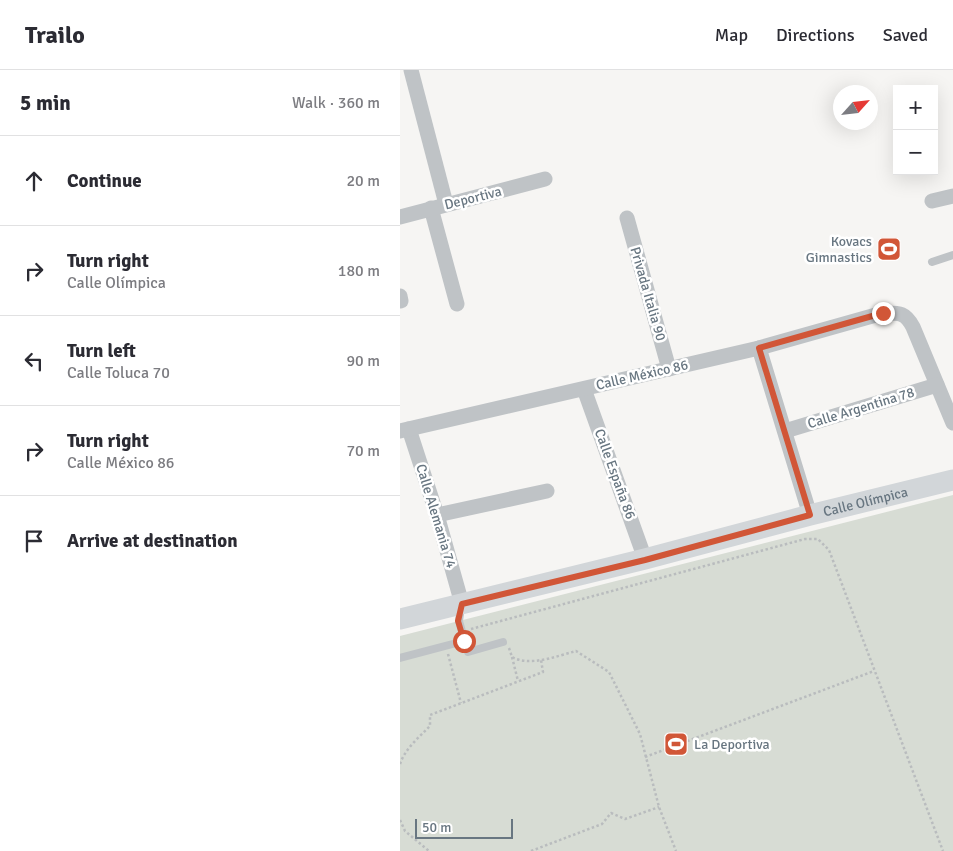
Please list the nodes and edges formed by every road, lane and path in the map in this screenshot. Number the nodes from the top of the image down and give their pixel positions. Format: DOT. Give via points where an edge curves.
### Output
graph roads {
  1 [pos="411,70"];
  2 [pos="545,179"];
  3 [pos="953,196"];
  4 [pos="932,201"];
  5 [pos="446,204"];
  6 [pos="431,208"];
  7 [pos="400,217"];
  8 [pos="627,218"];
  9 [pos="953,255"];
  10 [pos="932,262"];
  11 [pos="457,304"];
  12 [pos="759,348"];
  13 [pos="669,369"];
  14 [pos="937,385"];
  15 [pos="584,389"];
  16 [pos="953,423"];
  17 [pos="404,430"];
  18 [pos="785,431"];
  19 [pos="953,480"];
  20 [pos="547,491"];
  21 [pos="437,515"];
  22 [pos="810,515"];
  23 [pos="645,560"];
  24 [pos="462,604"];
  25 [pos="400,619"];
  26 [pos="461,632"];
  27 [pos="464,641"];
  28 [pos="503,642"];
  29 [pos="446,646"];
  30 [pos="400,658"];
  31 [pos="512,658"];
  32 [pos="541,660"];
  33 [pos="874,671"];
  34 [pos="518,682"];
  35 [pos="461,703"];
  36 [pos="645,757"];
  37 [pos="400,764"];
  38 [pos="659,807"];
  39 [pos="400,820"];
  40 [pos="429,851"];
  41 [pos="531,851"];
  42 [pos="676,851"];
  43 [pos="943,851"];
  1 -- 5 [label="street"];
  2 -- 5 [label="street, Deportiva"];
  3 -- 4 [label="street"];
  5 -- 6 [label="street, Deportiva"];
  6 -- 7 [label="street, Deportiva"];
  6 -- 11 [label="street"];
  8 -- 13 [label="street, Privada Italia 90"];
  9 -- 10 [label="lane"];
  12 -- 13 [label="street, Calle México 86"];
  12 -- 14 [label="street, Calle México 86" via="883,313 901,313 909,320"];
  12 -- 18 [label="street"];
  13 -- 15 [label="street, Calle México 86"];
  14 -- 16 [label="street"];
  14 -- 18 [label="street, Calle Argentina 78"];
  15 -- 17 [label="street, Calle México 86"];
  15 -- 23 [label="street, Calle España 86"];
  17 -- 21 [label="street, Calle Alemania 74"];
  18 -- 22 [label="street"];
  19 -- 22 [label="street, Calle Olímpica"];
  20 -- 21 [label="street"];
  21 -- 24 [label="street, Calle Alemania 74"];
  22 -- 23 [label="street, Calle Olímpica"];
  23 -- 24 [label="street, Calle Olímpica"];
  24 -- 25 [label="street, Calle Olímpica"];
  24 -- 26 [label="lane" via="458,621"];
  26 -- 27 [label="lane"];
  26 -- 33 [label="path" via="805,539 818,539 829,550"];
  27 -- 28 [label="lane" via="468,652"];
  27 -- 29 [label="lane"];
  28 -- 31 [label="path" via="508,641"];
  29 -- 30 [label="lane"];
  29 -- 35 [label="path"];
  31 -- 32 [label="path"];
  31 -- 34 [label="path"];
  32 -- 34 [label="path" via="543,672"];
  32 -- 36 [label="path" via="576,651 609,672 640,734"];
  33 -- 36 [label="path"];
  33 -- 43 [label="path"];
  34 -- 35 [label="path"];
  35 -- 37 [label="path" via="430,715 430,726 402,757"];
  36 -- 38 [label="path"];
  38 -- 41 [label="path" via="625,819 611,813 602,824"];
  38 -- 42 [label="path"];
  39 -- 40 [label="path" via="405,831"];
}
